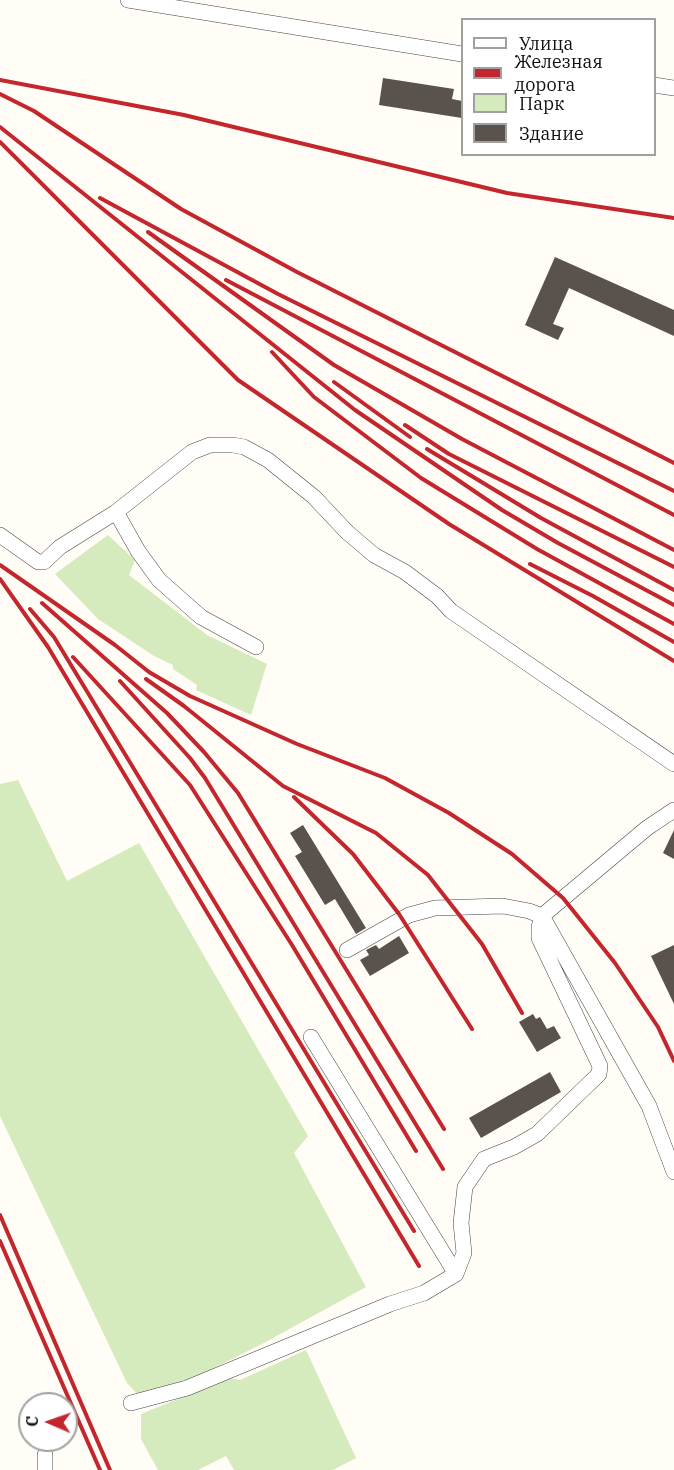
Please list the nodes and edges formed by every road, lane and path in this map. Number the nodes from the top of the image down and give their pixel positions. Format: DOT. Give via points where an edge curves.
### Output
graph roads {
  1 [pos="128,0"];
  2 [pos="461,54"];
  3 [pos="656,85"];
  4 [pos="674,88"];
  5 [pos="116,512"];
  6 [pos="0,535"];
  7 [pos="256,647"];
  8 [pos="674,764"];
  9 [pos="674,810"];
  10 [pos="542,916"];
  11 [pos="347,950"];
  12 [pos="312,1037"];
  13 [pos="674,1172"];
  14 [pos="456,1274"];
  15 [pos="131,1403"];
  1 -- 2 [label="street"];
  3 -- 4 [label="street"];
  5 -- 6 [label="street" via="60,547 44,562 38,562"];
  5 -- 7 [label="street" via="159,580 201,617"];
  5 -- 8 [label="street" via="192,452 210,445 244,447 268,460 314,497 374,555 405,572 451,611"];
  9 -- 10 [label="street"];
  10 -- 11 [label="street" via="503,906 435,908 409,915"];
  10 -- 13 [label="street" via="649,1106"];
  10 -- 14 [label="street" via="539,938 600,1066 599,1074 537,1134 484,1159 465,1186 461,1223 464,1253"];
  12 -- 14 [label="street"];
  14 -- 15 [label="street" via="424,1293 187,1388"];
}
